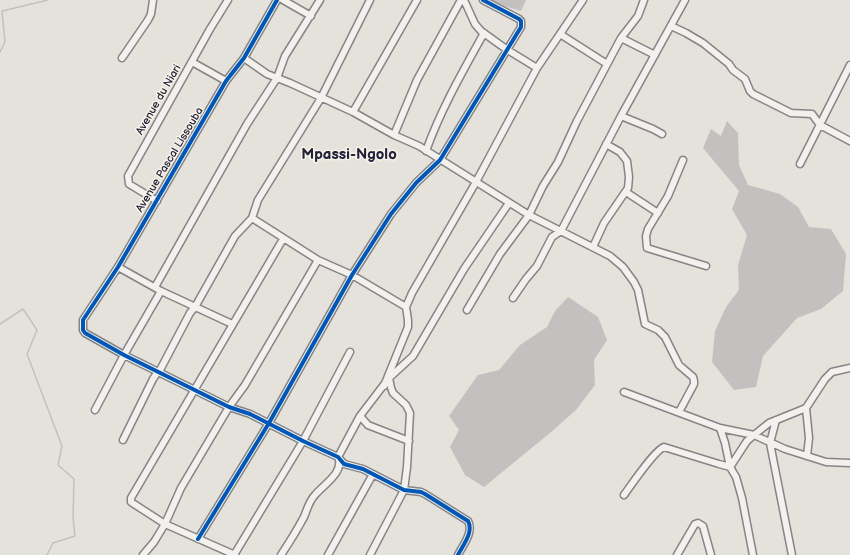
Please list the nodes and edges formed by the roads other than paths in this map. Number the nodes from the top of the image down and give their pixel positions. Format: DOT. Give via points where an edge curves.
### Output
graph roads {
  1 [pos="153,0"];
  2 [pos="228,0"];
  3 [pos="277,0"];
  4 [pos="283,0"];
  5 [pos="320,0"];
  6 [pos="370,0"];
  7 [pos="417,0"];
  8 [pos="463,0"];
  9 [pos="483,0"];
  10 [pos="583,0"];
  11 [pos="644,0"];
  12 [pos="684,0"];
  13 [pos="311,16"];
  14 [pos="671,26"];
  15 [pos="484,33"];
  16 [pos="560,34"];
  17 [pos="621,38"];
  18 [pos="506,49"];
  19 [pos="655,55"];
  20 [pos="122,58"];
  21 [pos="244,58"];
  22 [pos="192,62"];
  23 [pos="607,64"];
  24 [pos="850,65"];
  25 [pos="537,68"];
  26 [pos="277,78"];
  27 [pos="226,81"];
  28 [pos="321,98"];
  29 [pos="353,112"];
  30 [pos="621,116"];
  31 [pos="820,126"];
  32 [pos="662,134"];
  33 [pos="394,135"];
  34 [pos="850,141"];
  35 [pos="606,144"];
  36 [pos="426,151"];
  37 [pos="440,160"];
  38 [pos="683,160"];
  39 [pos="800,164"];
  40 [pos="476,182"];
  41 [pos="626,192"];
  42 [pos="156,201"];
  43 [pos="509,203"];
  44 [pos="658,213"];
  45 [pos="529,215"];
  46 [pos="252,218"];
  47 [pos="561,231"];
  48 [pos="283,239"];
  49 [pos="593,247"];
  50 [pos="318,260"];
  51 [pos="706,266"];
  52 [pos="118,267"];
  53 [pos="352,275"];
  54 [pos="155,287"];
  55 [pos="161,291"];
  56 [pos="513,298"];
  57 [pos="195,307"];
  58 [pos="406,307"];
  59 [pos="467,310"];
  60 [pos="232,324"];
  61 [pos="350,352"];
  62 [pos="124,355"];
  63 [pos="850,368"];
  64 [pos="159,372"];
  65 [pos="389,378"];
  66 [pos="384,386"];
  67 [pos="195,390"];
  68 [pos="624,392"];
  69 [pos="229,407"];
  70 [pos="806,408"];
  71 [pos="95,410"];
  72 [pos="679,412"];
  73 [pos="360,416"];
  74 [pos="776,420"];
  75 [pos="269,423"];
  76 [pos="720,428"];
  77 [pos="754,435"];
  78 [pos="122,440"];
  79 [pos="303,441"];
  80 [pos="409,441"];
  81 [pos="770,444"];
  82 [pos="807,456"];
  83 [pos="338,457"];
  84 [pos="850,463"];
  85 [pos="730,467"];
  86 [pos="373,474"];
  87 [pos="404,490"];
  88 [pos="624,494"];
  89 [pos="165,524"];
  90 [pos="198,539"];
  91 [pos="143,555"];
  92 [pos="234,555"];
  93 [pos="281,555"];
  94 [pos="328,555"];
  95 [pos="370,555"];
  96 [pos="458,555"];
  97 [pos="677,555"];
  98 [pos="711,555"];
  99 [pos="753,555"];
  100 [pos="792,555"];
  1 -- 20 [label="street" via="148,20"];
  2 -- 22 [label="street, Avenue du Niari"];
  3 -- 21 [label="street, Avenue Pascal Lissouba"];
  4 -- 13 [label="street"];
  5 -- 13 [label="street"];
  6 -- 28 [label="street"];
  7 -- 29 [label="street"];
  8 -- 15 [label="street" via="475,24"];
  8 -- 33 [label="street" via="417,80"];
  9 -- 18 [label="street" via="521,21 521,27"];
  10 -- 16 [label="street"];
  11 -- 17 [label="street" via="638,16"];
  12 -- 14 [label="street"];
  13 -- 26 [label="street" via="285,56"];
  14 -- 19 [label="street"];
  14 -- 31 [label="street" via="703,43 729,64 745,79 753,94 792,113 812,114"];
  15 -- 18 [label="street"];
  15 -- 36 [label="street" via="447,103"];
  16 -- 23 [label="street"];
  16 -- 25 [label="street"];
  17 -- 19 [label="street"];
  17 -- 23 [label="street"];
  18 -- 25 [label="street"];
  18 -- 37 [label="street"];
  19 -- 30 [label="street"];
  21 -- 26 [label="street" via="258,69"];
  21 -- 27 [label="street, Avenue Pascal Lissouba"];
  22 -- 27 [label="street"];
  22 -- 42 [label="street, Avenue du Niari" via="128,176 129,184"];
  23 -- 45 [label="street"];
  24 -- 31 [label="street"];
  25 -- 40 [label="street"];
  26 -- 28 [label="street"];
  26 -- 54 [label="street" via="247,124"];
  27 -- 42 [label="street, Avenue Pascal Lissouba"];
  28 -- 29 [label="street"];
  28 -- 46 [label="street" via="258,200"];
  29 -- 33 [label="street"];
  30 -- 32 [label="street"];
  30 -- 35 [label="street"];
  31 -- 34 [label="street"];
  31 -- 39 [label="street"];
  33 -- 36 [label="street"];
  35 -- 41 [label="street" via="620,152 627,161 629,177"];
  35 -- 47 [label="street"];
  36 -- 37 [label="street"];
  37 -- 40 [label="street"];
  37 -- 53 [label="street" via="416,182 391,214"];
  38 -- 44 [label="street"];
  40 -- 43 [label="street"];
  40 -- 58 [label="street"];
  41 -- 44 [label="street"];
  41 -- 49 [label="street" via="604,223"];
  42 -- 52 [label="street, Avenue Pascal Lissouba"];
  43 -- 45 [label="street"];
  43 -- 65 [label="street" via="464,269 413,356"];
  44 -- 51 [label="street" via="646,236 647,248"];
  45 -- 47 [label="street"];
  45 -- 59 [label="street" via="500,254"];
  46 -- 48 [label="street"];
  46 -- 57 [label="street" via="235,236"];
  47 -- 49 [label="street"];
  47 -- 56 [label="street" via="552,236 537,266"];
  48 -- 50 [label="street"];
  48 -- 60 [label="street"];
  49 -- 72 [label="street" via="610,256 634,282 645,324 662,334 679,365 693,377 694,384"];
  50 -- 53 [label="street"];
  50 -- 69 [label="street" via="245,385"];
  52 -- 54 [label="street"];
  52 -- 62 [label="street, Avenue Pascal Lissouba" via="83,320 83,330"];
  53 -- 58 [label="street"];
  53 -- 75 [label="street"];
  54 -- 55 [label="street"];
  55 -- 57 [label="street"];
  55 -- 62 [label="street"];
  57 -- 60 [label="street"];
  57 -- 64 [label="street"];
  58 -- 66 [label="street" via="408,327"];
  60 -- 67 [label="street"];
  61 -- 79 [label="street"];
  62 -- 64 [label="street"];
  62 -- 71 [label="street"];
  63 -- 70 [label="street" via="832,372"];
  64 -- 67 [label="street"];
  64 -- 78 [label="street"];
  65 -- 66 [label="street"];
  65 -- 80 [label="street" via="390,388 410,413"];
  66 -- 73 [label="street"];
  67 -- 69 [label="street"];
  67 -- 89 [label="street" via="131,498 131,502"];
  68 -- 72 [label="street"];
  69 -- 75 [label="street"];
  69 -- 89 [label="street" via="181,488"];
  70 -- 74 [label="street"];
  70 -- 82 [label="street" via="809,438"];
  72 -- 76 [label="street"];
  73 -- 80 [label="street" via="368,425"];
  73 -- 83 [label="street"];
  74 -- 77 [label="street"];
  74 -- 81 [label="street"];
  75 -- 79 [label="street"];
  75 -- 90 [label="street"];
  76 -- 77 [label="street"];
  76 -- 85 [label="street"];
  77 -- 81 [label="street"];
  77 -- 85 [label="street"];
  79 -- 83 [label="street"];
  79 -- 92 [label="street"];
  80 -- 87 [label="street"];
  81 -- 82 [label="street"];
  81 -- 100 [label="street"];
  82 -- 84 [label="street" via="826,462"];
  83 -- 86 [label="street" via="344,464"];
  83 -- 93 [label="street" via="340,461 336,473 314,496"];
  85 -- 88 [label="street" via="664,447 660,448"];
  85 -- 99 [label="street" via="736,476 742,498"];
  86 -- 87 [label="street"];
  86 -- 94 [label="street"];
  87 -- 95 [label="street"];
  87 -- 96 [label="street" via="421,492 468,521 470,531"];
  89 -- 90 [label="street"];
  89 -- 91 [label="street"];
  90 -- 92 [label="street"];
  97 -- 98 [label="street" via="698,523 703,526"];
}
